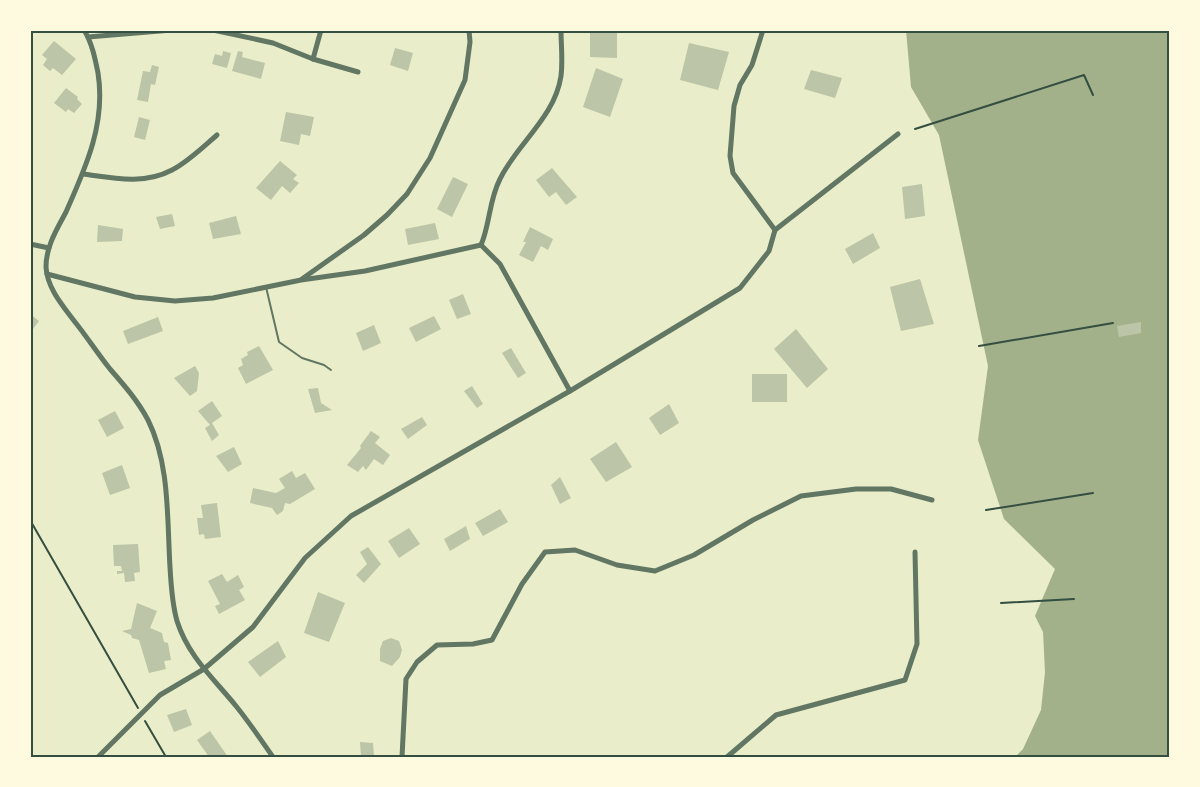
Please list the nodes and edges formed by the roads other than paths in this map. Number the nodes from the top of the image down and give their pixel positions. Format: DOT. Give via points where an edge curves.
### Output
graph roads {
  1 [pos="84,30"];
  2 [pos="172,30"];
  3 [pos="213,30"];
  4 [pos="321,30"];
  5 [pos="469,30"];
  6 [pos="561,30"];
  7 [pos="763,30"];
  8 [pos="88,37"];
  9 [pos="313,60"];
  10 [pos="358,72"];
  11 [pos="898,134"];
  12 [pos="217,135"];
  13 [pos="83,174"];
  14 [pos="775,230"];
  15 [pos="30,244"];
  16 [pos="481,245"];
  17 [pos="49,248"];
  18 [pos="47,274"];
  19 [pos="301,280"];
  20 [pos="266,287"];
  21 [pos="331,370"];
  22 [pos="570,391"];
  23 [pos="932,500"];
  24 [pos="915,552"];
  25 [pos="204,669"];
  26 [pos="98,757"];
  27 [pos="273,757"];
  28 [pos="402,757"];
  29 [pos="727,757"];
  1 -- 8 [label="street"];
  2 -- 8 [label="street"];
  3 -- 9 [label="street" via="273,43"];
  4 -- 9 [label="street"];
  5 -- 19 [label="street" via="465,80 430,158 407,194 364,235"];
  6 -- 16 [label="street" via="561,79 549,108 500,179"];
  7 -- 14 [label="street" via="734,106 730,156 733,173"];
  8 -- 13 [label="street" via="101,97 96,133"];
  9 -- 10 [label="street"];
  11 -- 14 [label="street"];
  12 -- 13 [label="street" via="172,170 151,178 123,180"];
  13 -- 17 [label="street"];
  14 -- 22 [label="street" via="769,251 740,288"];
  15 -- 17 [label="street"];
  16 -- 19 [label="street" via="365,272"];
  16 -- 22 [label="street" via="500,264"];
  17 -- 18 [label="street"];
  18 -- 20 [label="street" via="135,297 175,301"];
  18 -- 25 [label="street" via="57,298 130,392 158,445 177,621 188,648"];
  19 -- 20 [label="street"];
  20 -- 21 [label="lane" via="279,342 302,358"];
  22 -- 25 [label="street" via="351,516 305,558 253,627"];
  23 -- 28 [label="street" via="891,489 801,496 753,519 694,555 655,571 617,565 574,550 545,552 522,584 492,640 437,645 417,662 406,679"];
  24 -- 29 [label="street" via="917,644 905,680 776,715"];
  25 -- 26 [label="street" via="160,695"];
  25 -- 27 [label="street"];
}
